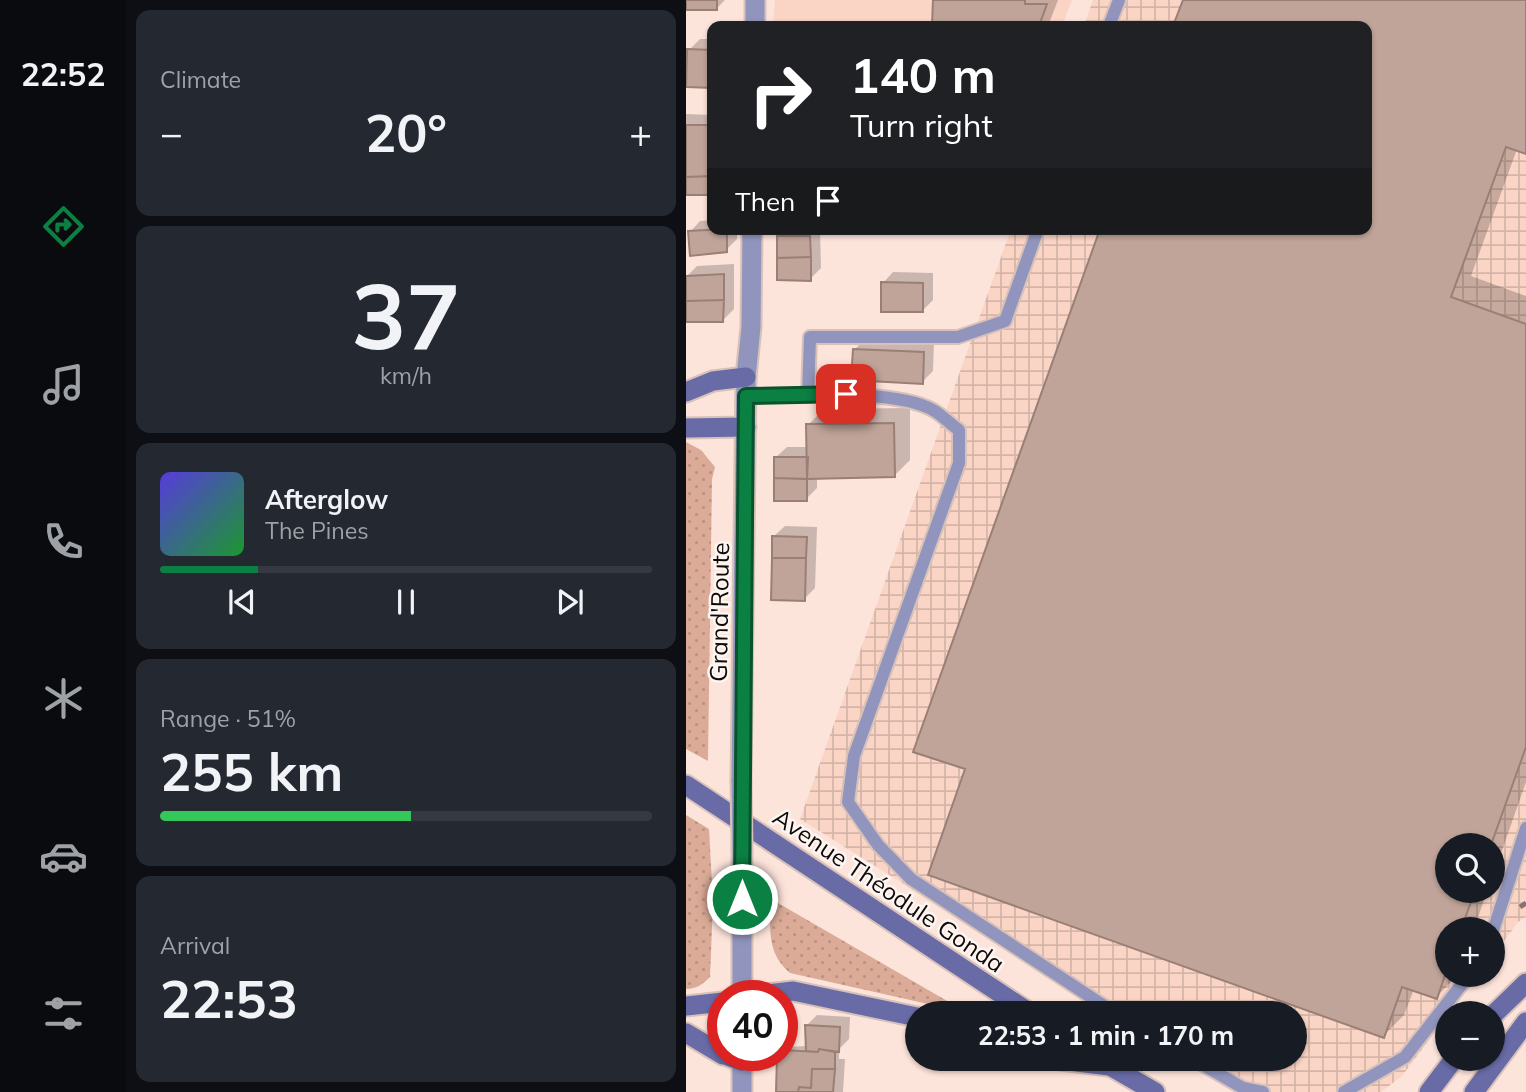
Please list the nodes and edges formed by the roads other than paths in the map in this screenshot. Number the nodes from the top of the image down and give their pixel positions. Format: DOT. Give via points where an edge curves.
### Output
graph roads {
  1 [pos="755,0"];
  2 [pos="1119,0"];
  3 [pos="755,21"];
  4 [pos="1111,21"];
  5 [pos="752,235"];
  6 [pos="1036,235"];
  7 [pos="746,386"];
  8 [pos="686,392"];
  9 [pos="808,396"];
  10 [pos="746,427"];
  11 [pos="686,428"];
  12 [pos="686,785"];
  13 [pos="1526,828"];
  14 [pos="1497,917"];
  15 [pos="742,980"];
  16 [pos="1526,983"];
  17 [pos="1460,987"];
  18 [pos="798,992"];
  19 [pos="1012,1001"];
  20 [pos="1097,1001"];
  21 [pos="1505,1003"];
  22 [pos="707,1004"];
  23 [pos="686,1006"];
  24 [pos="905,1014"];
  25 [pos="1526,1022"];
  26 [pos="686,1033"];
  27 [pos="707,1043"];
  28 [pos="737,1071"];
  29 [pos="1119,1071"];
  30 [pos="1214,1071"];
  31 [pos="1445,1071"];
  32 [pos="742,1092"];
  33 [pos="1155,1092"];
  34 [pos="1263,1092"];
  35 [pos="1344,1092"];
  36 [pos="1429,1092"];
  37 [pos="1474,1092"];
  1 -- 3 [label="street"];
  2 -- 4 [label="lane"];
  5 -- 7 [label="street, Grand'Route"];
  6 -- 9 [label="lane" via="1005,321 958,337 810,337"];
  7 -- 8 [label="main road" via="713,381"];
  7 -- 9 [label="lane"];
  7 -- 10 [label="street, Grand'Route"];
  9 -- 20 [label="lane" via="846,394 915,404 932,410 958,430 959,464 853,756 848,802 878,845 911,879"];
  10 -- 11 [label="main road"];
  10 -- 15 [label="street, Grand'Route, bridge"];
  12 -- 19 [label="main road, Avenue Théodule Gonda"];
  13 -- 14 [label="lane"];
  16 -- 21 [label="main road"];
  17 -- 35 [label="lane" via="1405,1057"];
  18 -- 24 [label="main road"];
  22 -- 23 [label="main road"];
  25 -- 37 [label="main road"];
  26 -- 27 [label="main road"];
  28 -- 32 [label="street"];
  29 -- 33 [label="main road"];
  30 -- 34 [label="lane" via="1243,1088"];
  31 -- 36 [label="main road"];
}
